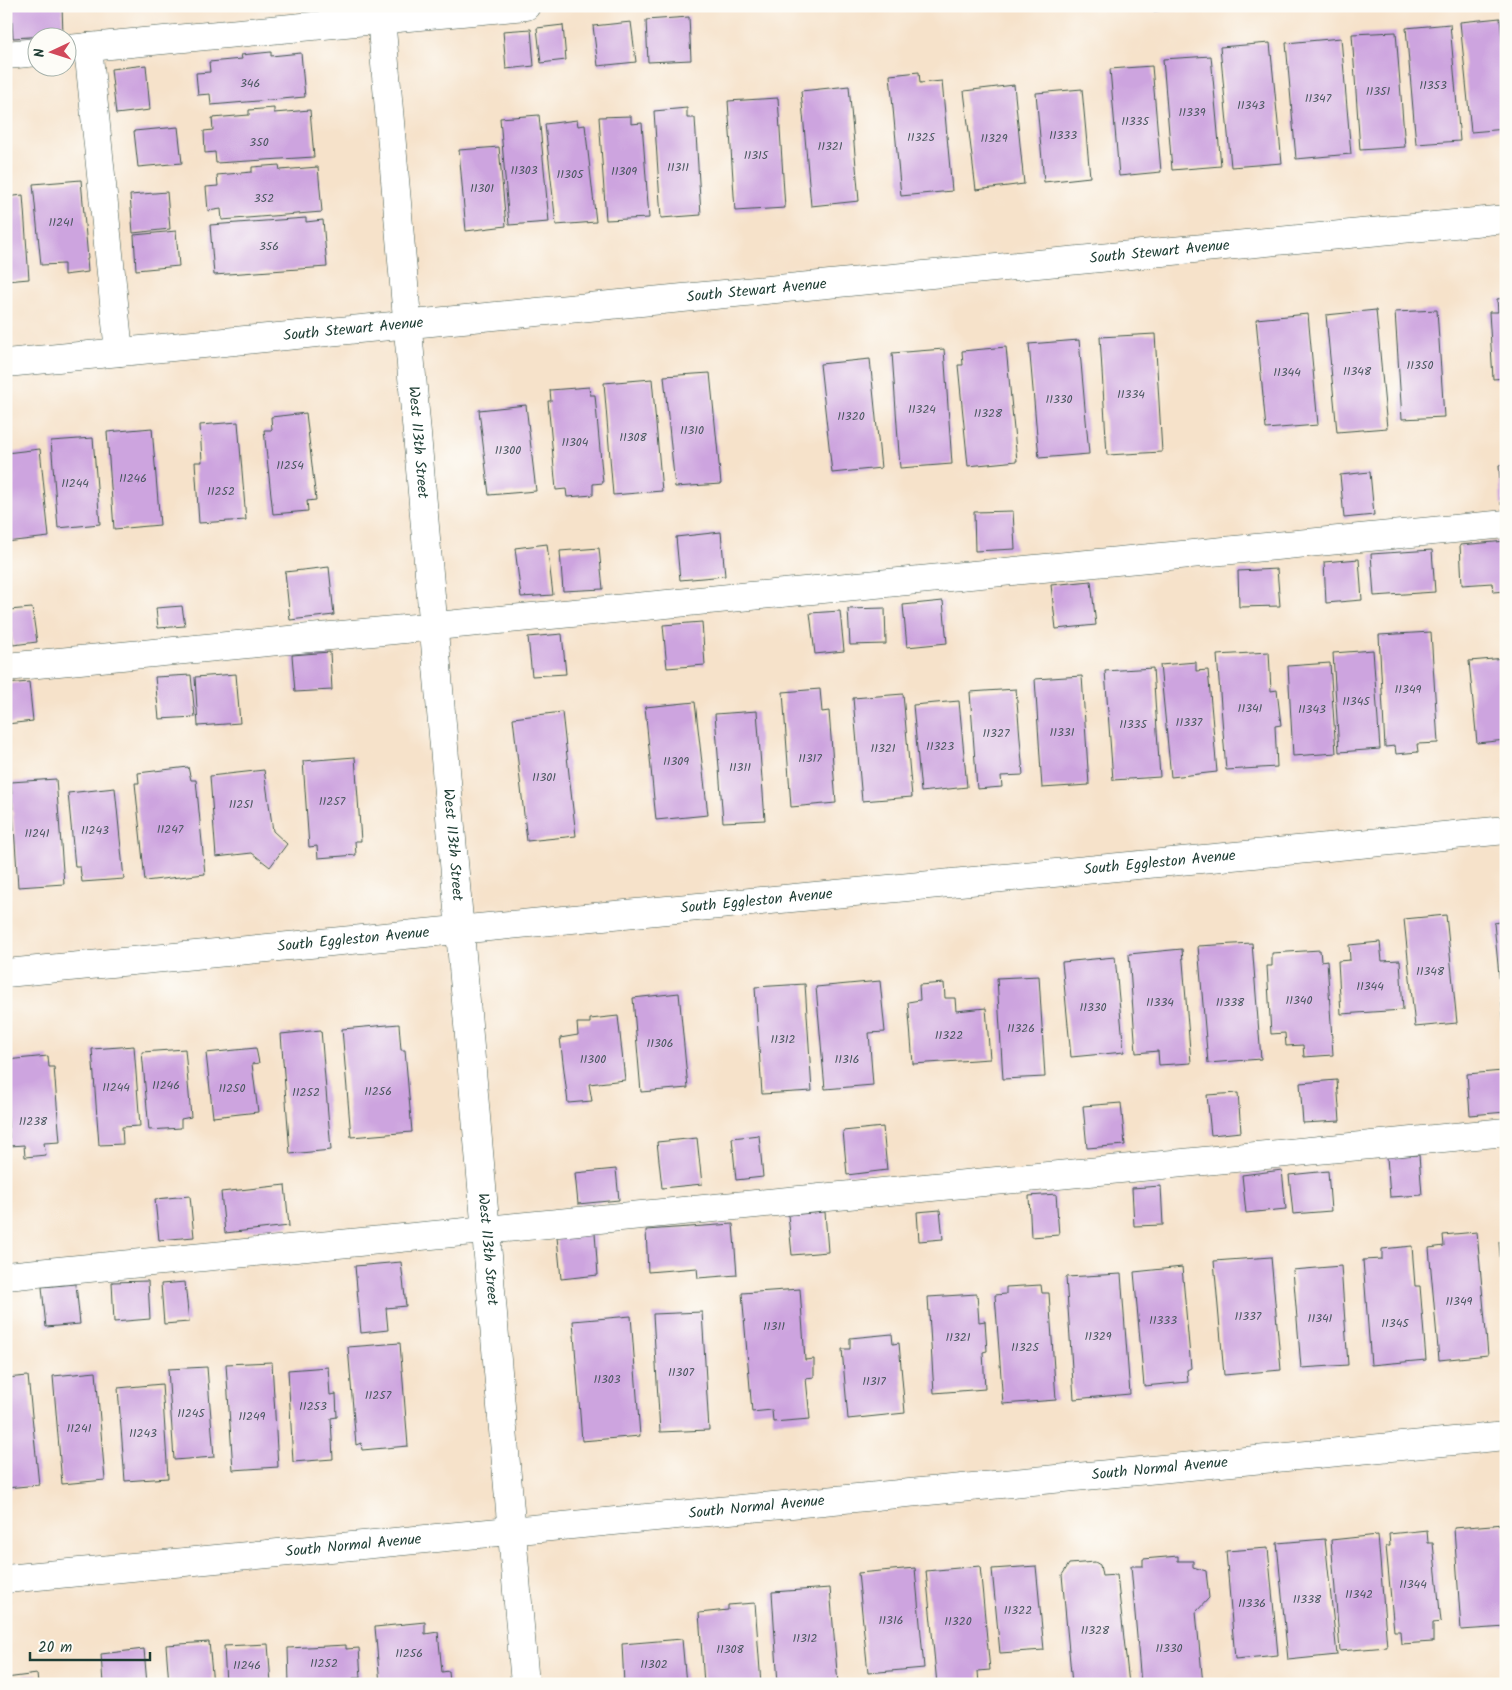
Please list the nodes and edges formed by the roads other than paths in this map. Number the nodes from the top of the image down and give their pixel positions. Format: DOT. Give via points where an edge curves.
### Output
graph roads {
  1 [pos="526,6"];
  2 [pos="380,13"];
  3 [pos="78,48"];
  4 [pos="28,53"];
  5 [pos="6,55"];
  6 [pos="1506,218"];
  7 [pos="407,324"];
  8 [pos="119,352"];
  9 [pos="6,363"];
  10 [pos="1506,524"];
  11 [pos="434,626"];
  12 [pos="6,667"];
  13 [pos="1506,830"];
  14 [pos="460,930"];
  15 [pos="6,973"];
  16 [pos="1506,1132"];
  17 [pos="486,1230"];
  18 [pos="6,1276"];
  19 [pos="1506,1436"];
  20 [pos="512,1530"];
  21 [pos="6,1579"];
  22 [pos="525,1684"];
  1 -- 2 [label="street"];
  2 -- 3 [label="street"];
  2 -- 7 [label="street, West 113th Street"];
  3 -- 8 [label="street"];
  4 -- 5 [label="street"];
  6 -- 7 [label="street, South Stewart Avenue"];
  7 -- 8 [label="street, South Stewart Avenue"];
  7 -- 11 [label="street, West 113th Street"];
  8 -- 9 [label="street, South Stewart Avenue"];
  10 -- 11 [label="street"];
  11 -- 12 [label="street"];
  11 -- 14 [label="street, West 113th Street"];
  13 -- 14 [label="street, South Eggleston Avenue"];
  14 -- 15 [label="street, South Eggleston Avenue"];
  14 -- 17 [label="street, West 113th Street"];
  16 -- 17 [label="street"];
  17 -- 18 [label="street"];
  17 -- 20 [label="street, West 113th Street"];
  19 -- 20 [label="street, South Normal Avenue"];
  20 -- 21 [label="street, South Normal Avenue"];
  20 -- 22 [label="street, West 113th Street"];
}
